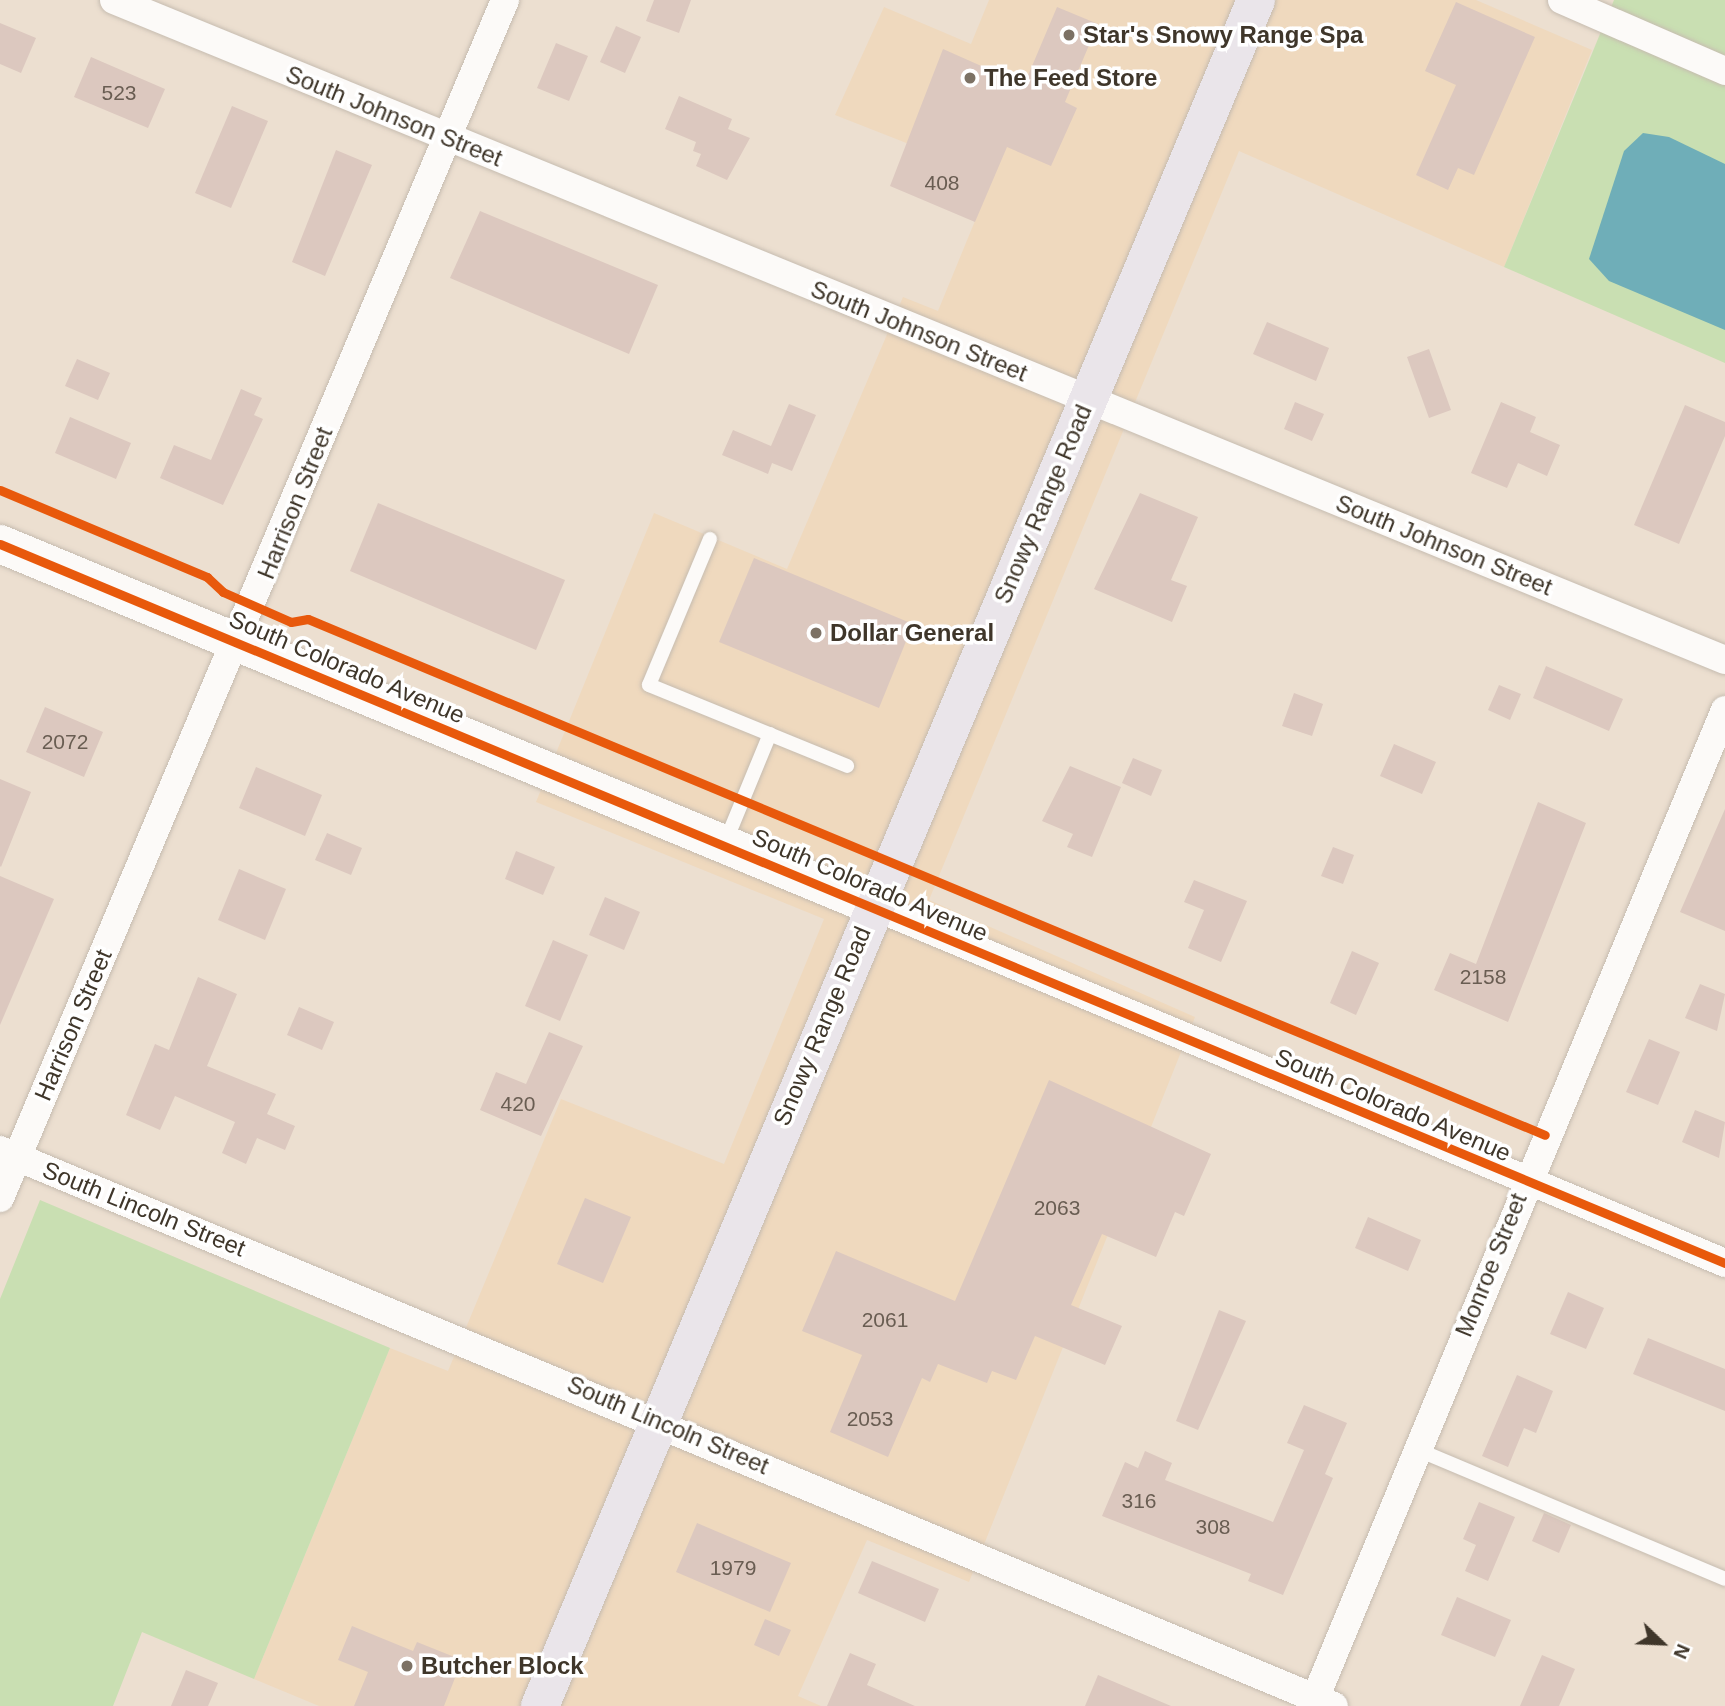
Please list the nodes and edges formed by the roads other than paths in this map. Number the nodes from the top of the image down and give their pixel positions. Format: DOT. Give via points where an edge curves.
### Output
graph roads {
  1 [pos="114,0"];
  2 [pos="505,0"];
  3 [pos="1256,0"];
  4 [pos="1562,0"];
  5 [pos="1725,71"];
  6 [pos="446,138"];
  7 [pos="1087,399"];
  8 [pos="710,539"];
  9 [pos="0,544"];
  10 [pos="237,642"];
  11 [pos="1725,660"];
  12 [pos="1725,710"];
  13 [pos="770,734"];
  14 [pos="847,766"];
  15 [pos="724,845"];
  16 [pos="873,906"];
  17 [pos="8,1153"];
  18 [pos="1525,1181"];
  19 [pos="0,1198"];
  20 [pos="1725,1263"];
  21 [pos="658,1421"];
  22 [pos="1416,1449"];
  23 [pos="1725,1578"];
  24 [pos="1320,1704"];
  25 [pos="540,1706"];
  1 -- 6 [label="street, South Johnson Street"];
  2 -- 6 [label="street, Harrison Street"];
  3 -- 7 [label="main road, Snowy Range Road"];
  4 -- 5 [label="street"];
  6 -- 7 [label="street, South Johnson Street"];
  6 -- 10 [label="street, Harrison Street"];
  7 -- 11 [label="street, South Johnson Street"];
  7 -- 16 [label="main road, Snowy Range Road"];
  8 -- 13 [label="lane" via="649,685"];
  9 -- 10 [label="street, South Colorado Avenue"];
  10 -- 15 [label="street, South Colorado Avenue"];
  10 -- 17 [label="street, Harrison Street"];
  12 -- 18 [label="street, Monroe Street"];
  13 -- 14 [label="lane"];
  13 -- 15 [label="lane"];
  15 -- 16 [label="street, South Colorado Avenue"];
  16 -- 18 [label="street, South Colorado Avenue"];
  16 -- 21 [label="main road, Snowy Range Road"];
  17 -- 19 [label="street, Harrison Street"];
  17 -- 21 [label="street, South Lincoln Street"];
  18 -- 20 [label="street, South Colorado Avenue"];
  18 -- 22 [label="street, Monroe Street"];
  21 -- 24 [label="street, South Lincoln Street"];
  21 -- 25 [label="main road, Snowy Range Road"];
  22 -- 23 [label="lane"];
  22 -- 24 [label="street, Monroe Street"];
}
